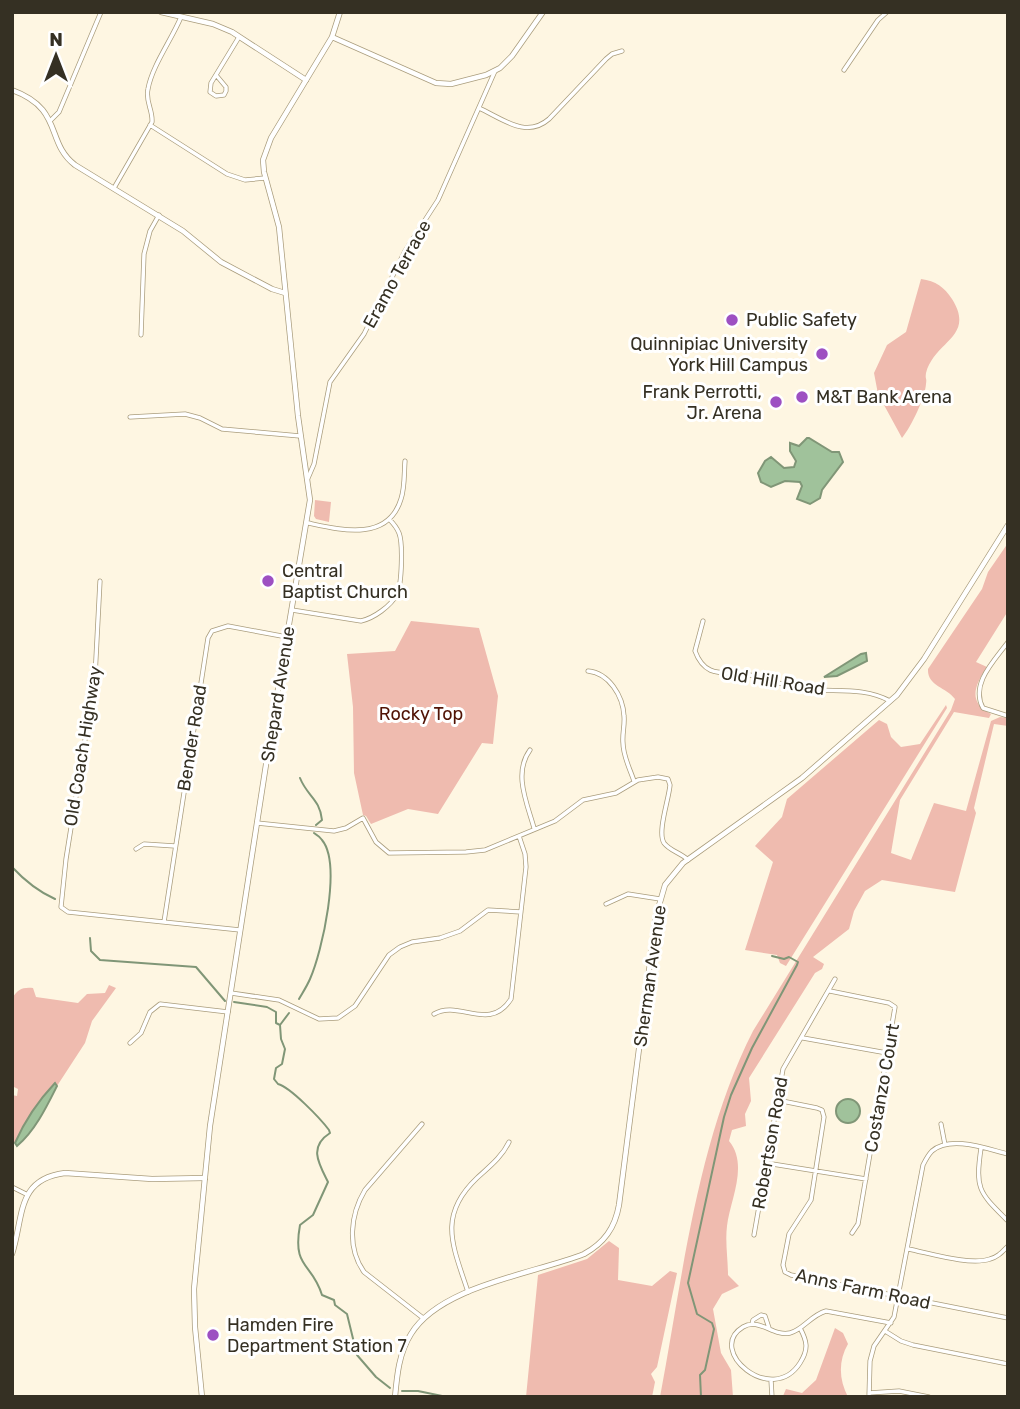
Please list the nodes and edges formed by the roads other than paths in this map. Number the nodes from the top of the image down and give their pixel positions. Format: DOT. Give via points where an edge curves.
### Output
graph roads {
  1 [pos="102,12"];
  2 [pos="161,12"];
  3 [pos="340,12"];
  4 [pos="543,12"];
  5 [pos="887,12"];
  6 [pos="181,17"];
  7 [pos="240,35"];
  8 [pos="332,37"];
  9 [pos="622,51"];
  10 [pos="844,69"];
  11 [pos="495,71"];
  12 [pos="216,75"];
  13 [pos="306,80"];
  14 [pos="12,90"];
  15 [pos="479,108"];
  16 [pos="51,120"];
  17 [pos="150,125"];
  18 [pos="265,178"];
  19 [pos="114,188"];
  20 [pos="159,215"];
  21 [pos="285,293"];
  22 [pos="141,335"];
  23 [pos="130,417"];
  24 [pos="300,436"];
  25 [pos="405,461"];
  26 [pos="308,478"];
  27 [pos="389,519"];
  28 [pos="308,523"];
  29 [pos="1008,525"];
  30 [pos="100,581"];
  31 [pos="292,610"];
  32 [pos="703,621"];
  33 [pos="287,637"];
  34 [pos="1008,642"];
  35 [pos="588,671"];
  36 [pos="890,701"];
  37 [pos="1008,715"];
  38 [pos="530,750"];
  39 [pos="634,781"];
  40 [pos="257,823"];
  41 [pos="534,828"];
  42 [pos="519,836"];
  43 [pos="174,846"];
  44 [pos="136,849"];
  45 [pos="688,860"];
  46 [pos="660,899"];
  47 [pos="606,905"];
  48 [pos="521,912"];
  49 [pos="164,922"];
  50 [pos="240,930"];
  51 [pos="835,979"];
  52 [pos="830,991"];
  53 [pos="231,993"];
  54 [pos="228,1012"];
  55 [pos="434,1014"];
  56 [pos="802,1038"];
  57 [pos="130,1044"];
  58 [pos="887,1053"];
  59 [pos="777,1100"];
  60 [pos="422,1124"];
  61 [pos="941,1124"];
  62 [pos="509,1142"];
  63 [pos="945,1145"];
  64 [pos="981,1148"];
  65 [pos="1008,1154"];
  66 [pos="766,1163"];
  67 [pos="816,1171"];
  68 [pos="205,1178"];
  69 [pos="866,1179"];
  70 [pos="12,1187"];
  71 [pos="26,1194"];
  72 [pos="1008,1221"];
  73 [pos="852,1233"];
  74 [pos="754,1235"];
  75 [pos="1008,1246"];
  76 [pos="906,1249"];
  77 [pos="12,1254"];
  78 [pos="468,1292"];
  79 [pos="897,1297"];
  80 [pos="423,1318"];
  81 [pos="1008,1318"];
  82 [pos="891,1323"];
  83 [pos="752,1324"];
  84 [pos="769,1328"];
  85 [pos="800,1328"];
  86 [pos="885,1331"];
  87 [pos="1008,1364"];
  88 [pos="771,1380"];
  89 [pos="869,1395"];
  90 [pos="202,1397"];
  91 [pos="395,1397"];
  92 [pos="772,1397"];
  93 [pos="929,1397"];
  1 -- 16 [label="street" via="59,112"];
  2 -- 6 [label="main road"];
  3 -- 8 [label="main road, Shepard Avenue"];
  4 -- 11 [label="main road" via="512,56"];
  5 -- 10 [label="street"];
  6 -- 7 [label="main road"];
  6 -- 17 [label="street" via="148,85"];
  7 -- 12 [label="street"];
  7 -- 13 [label="main road"];
  8 -- 11 [label="main road" via="439,84"];
  8 -- 13 [label="main road, Shepard Avenue"];
  9 -- 15 [label="street" via="606,59 539,127 526,129"];
  11 -- 15 [label="street, Eramo Terrace"];
  12 -- 12 [label="street" via="210,92 220,96 226,87"];
  13 -- 18 [label="main road, Shepard Avenue" via="266,149"];
  14 -- 16 [label="main road" via="35,102"];
  15 -- 26 [label="street, Eramo Terrace" via="438,200 405,251 363,334 330,382"];
  16 -- 19 [label="main road" via="67,159"];
  17 -- 18 [label="street" via="227,174 245,180"];
  17 -- 19 [label="street"];
  18 -- 21 [label="main road, Shepard Avenue" via="277,215"];
  19 -- 20 [label="main road"];
  20 -- 21 [label="main road" via="221,262"];
  20 -- 22 [label="street" via="149,231 144,254"];
  21 -- 24 [label="main road, Shepard Avenue"];
  23 -- 24 [label="street" via="185,414 222,429"];
  24 -- 26 [label="main road, Shepard Avenue"];
  25 -- 27 [label="street" via="401,500"];
  26 -- 28 [label="main road, Shepard Avenue"];
  27 -- 28 [label="street" via="363,531"];
  27 -- 31 [label="street" via="401,542 399,585 393,601 362,621"];
  28 -- 31 [label="main road, Shepard Avenue"];
  29 -- 36 [label="main road, Sherman Avenue" via="917,669"];
  30 -- 49 [label="street, Old Coach Highway" via="95,677 61,901 63,911"];
  31 -- 33 [label="main road, Shepard Avenue"];
  32 -- 36 [label="street, Old Hill Road" via="695,651 714,673 750,675 806,689 856,691"];
  33 -- 40 [label="main road, Shepard Avenue"];
  33 -- 43 [label="street, Bender Road" via="228,626 212,631 208,638"];
  34 -- 37 [label="street" via="981,680 978,692 983,708"];
  35 -- 39 [label="street" via="608,681 622,703 623,746"];
  36 -- 45 [label="main road, Sherman Avenue" via="802,778"];
  38 -- 41 [label="street" via="521,774"];
  39 -- 41 [label="street" via="616,793 583,800 555,821"];
  39 -- 45 [label="street" via="668,779 661,836"];
  40 -- 42 [label="street" via="334,831 363,818 376,842 396,854 472,852"];
  40 -- 50 [label="main road, Shepard Avenue"];
  41 -- 42 [label="street"];
  42 -- 48 [label="street" via="526,861"];
  43 -- 44 [label="street" via="144,844"];
  43 -- 49 [label="street, Bender Road"];
  45 -- 46 [label="main road, Sherman Avenue" via="669,880"];
  46 -- 47 [label="street" via="628,894"];
  46 -- 78 [label="main road, Sherman Avenue" via="619,1205 612,1228 584,1254"];
  48 -- 53 [label="street" via="488,911 460,931 400,947 389,955 355,1006 338,1018 319,1019 279,1000"];
  48 -- 55 [label="street" via="513,989 507,1005 487,1015 444,1010"];
  49 -- 50 [label="street"];
  50 -- 53 [label="main road, Shepard Avenue"];
  51 -- 52 [label="street, Robertson Road"];
  52 -- 56 [label="street, Robertson Road"];
  52 -- 58 [label="street, Costanzo Court" via="895,1007"];
  53 -- 54 [label="main road, Shepard Avenue"];
  54 -- 57 [label="street" via="160,1004"];
  54 -- 68 [label="main road, Shepard Avenue"];
  56 -- 58 [label="street"];
  56 -- 59 [label="street, Robertson Road" via="783,1069"];
  58 -- 69 [label="street, Costanzo Court"];
  59 -- 66 [label="street, Robertson Road"];
  59 -- 67 [label="street" via="822,1110"];
  60 -- 80 [label="street" via="365,1190 355,1214 353,1250 364,1272"];
  61 -- 63 [label="street"];
  62 -- 78 [label="street" via="454,1208 452,1241"];
  63 -- 64 [label="street"];
  63 -- 76 [label="street" via="932,1151 923,1165"];
  64 -- 65 [label="street"];
  64 -- 72 [label="street" via="979,1186"];
  66 -- 67 [label="street"];
  66 -- 74 [label="street, Robertson Road"];
  67 -- 69 [label="street"];
  67 -- 79 [label="street, Anns Farm Road" via="811,1200 789,1234 785,1272"];
  68 -- 71 [label="main road" via="65,1173 54,1174"];
  68 -- 90 [label="main road, Shepard Avenue" via="194,1289"];
  69 -- 73 [label="street, Costanzo Court" via="858,1224"];
  70 -- 71 [label="street"];
  71 -- 77 [label="main road"];
  75 -- 76 [label="street" via="998,1256 975,1262"];
  76 -- 79 [label="street"];
  78 -- 80 [label="main road, Sherman Avenue"];
  79 -- 81 [label="street, Anns Farm Road"];
  79 -- 82 [label="street"];
  80 -- 91 [label="main road, Sherman Avenue" via="404,1347"];
  82 -- 85 [label="street" via="826,1311 816,1313"];
  82 -- 86 [label="street"];
  83 -- 84 [label="street"];
  83 -- 84 [label="street" via="761,1315"];
  83 -- 88 [label="street" via="742,1327 733,1338 731,1350 747,1371"];
  84 -- 85 [label="street" via="792,1333"];
  85 -- 88 [label="street" via="807,1340 802,1360 796,1369"];
  86 -- 87 [label="street" via="913,1345"];
  86 -- 89 [label="street" via="870,1361"];
  88 -- 92 [label="street"];
  89 -- 93 [label="street" via="899,1391"];
}
